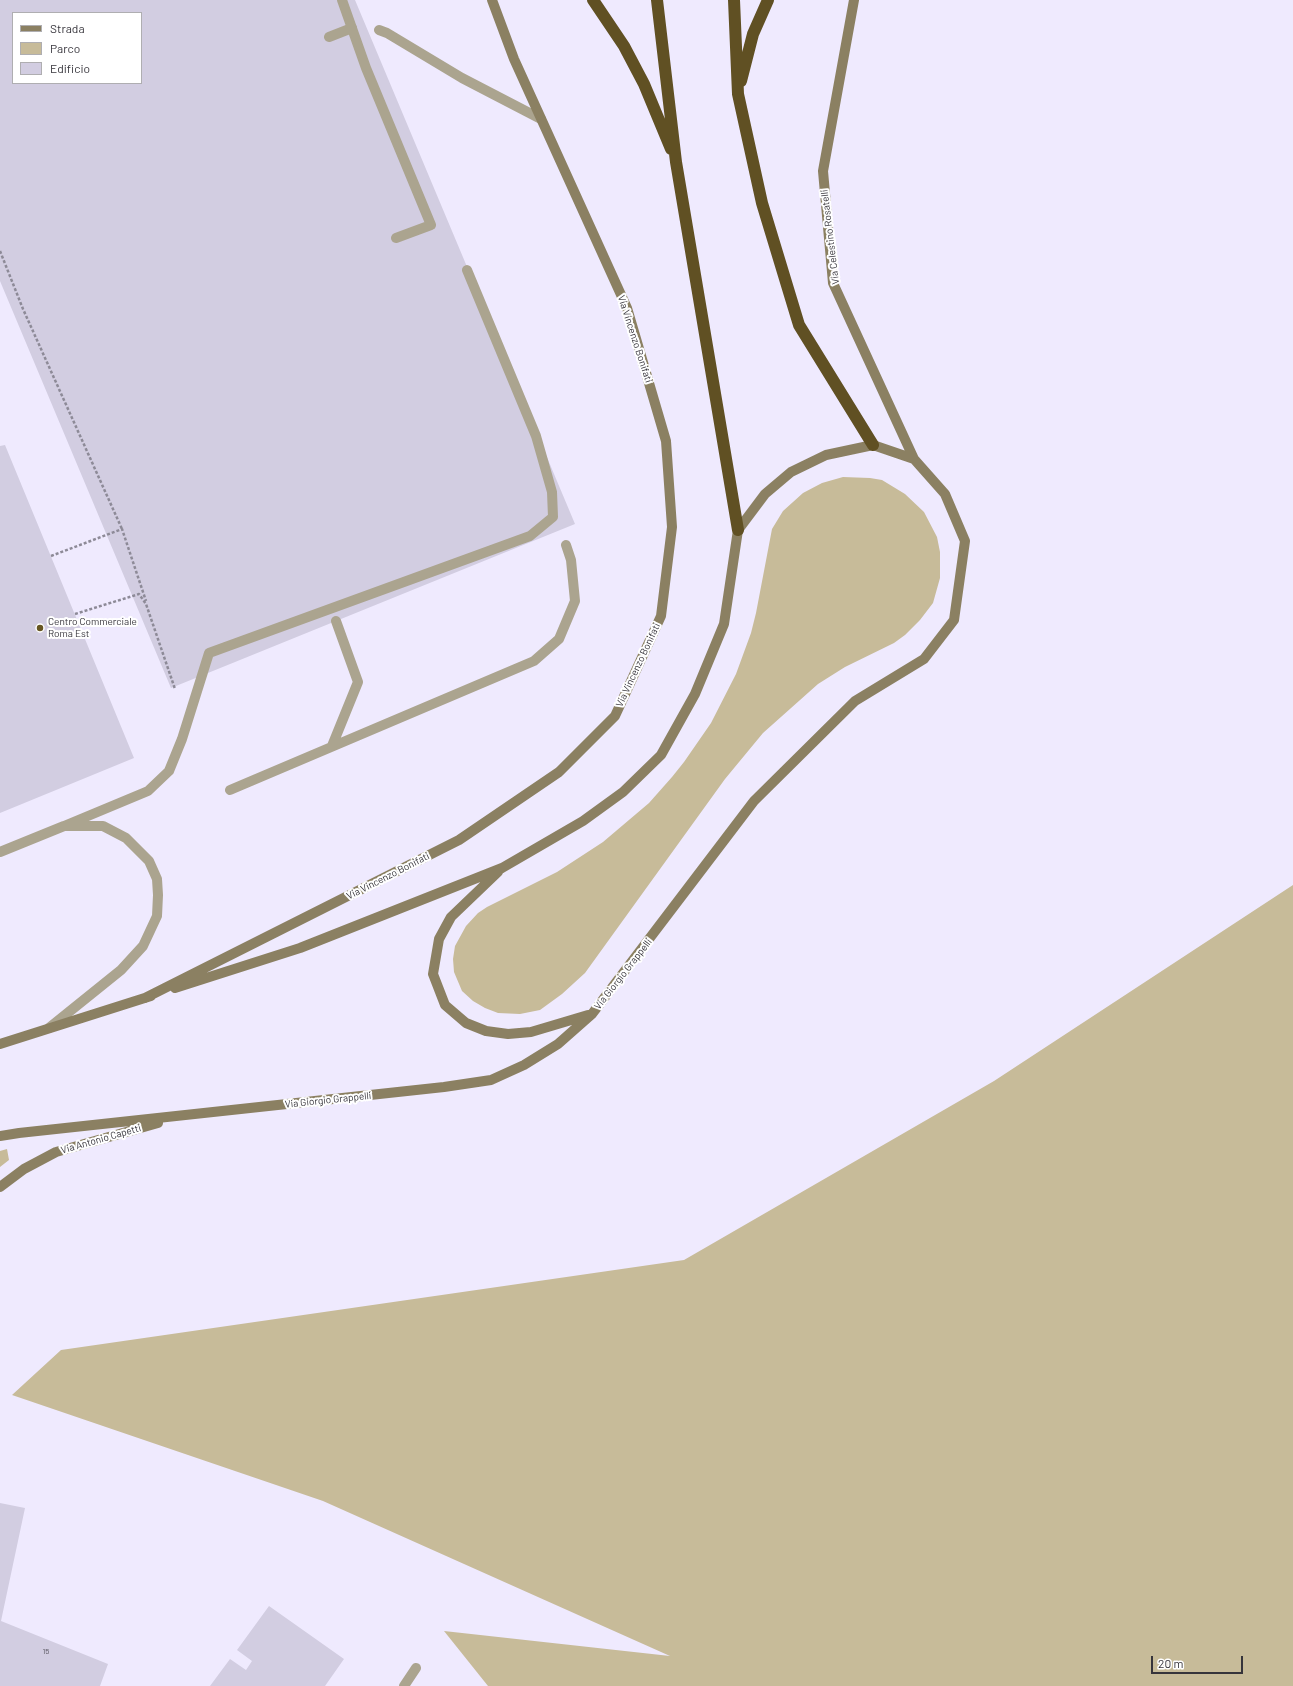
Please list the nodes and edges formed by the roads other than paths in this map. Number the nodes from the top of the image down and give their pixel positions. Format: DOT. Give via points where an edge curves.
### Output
graph roads {
  1 [pos="342,0"];
  2 [pos="492,0"];
  3 [pos="593,0"];
  4 [pos="657,0"];
  5 [pos="734,0"];
  6 [pos="768,0"];
  7 [pos="854,0"];
  8 [pos="352,28"];
  9 [pos="379,30"];
  10 [pos="329,37"];
  11 [pos="738,94"];
  12 [pos="541,119"];
  13 [pos="676,162"];
  14 [pos="396,238"];
  15 [pos="467,270"];
  16 [pos="873,445"];
  17 [pos="914,459"];
  18 [pos="738,530"];
  19 [pos="566,545"];
  20 [pos="336,621"];
  21 [pos="332,746"];
  22 [pos="230,790"];
  23 [pos="64,826"];
  24 [pos="0,852"];
  25 [pos="502,868"];
  26 [pos="145,998"];
  27 [pos="592,1014"];
  28 [pos="48,1028"];
  29 [pos="0,1044"];
  30 [pos="186,1116"];
  31 [pos="0,1136"];
  32 [pos="0,1187"];
  33 [pos="416,1668"];
  34 [pos="404,1686"];
  1 -- 8 [label="street, bridge"];
  2 -- 12 [label="main road, Via Vincenzo Bonifati" via="514,59"];
  3 -- 13 [label="highway" via="637,70"];
  4 -- 13 [label="highway"];
  5 -- 11 [label="highway"];
  6 -- 11 [label="highway" via="753,34"];
  7 -- 17 [label="main road, Via Celestino Rosatelli" via="823,171 834,284"];
  8 -- 10 [label="street"];
  8 -- 14 [label="street, bridge" via="431,225"];
  9 -- 12 [label="street" via="462,78"];
  11 -- 16 [label="highway" via="762,203 800,325"];
  12 -- 26 [label="main road, Via Vincenzo Bonifati" via="627,308 666,441 672,527 661,616 614,716 559,772 459,840"];
  13 -- 18 [label="highway"];
  15 -- 23 [label="street" via="536,436 552,492 553,517 530,536 209,653 182,739 169,771 148,791"];
  16 -- 17 [label="main road"];
  16 -- 18 [label="main road" via="826,455 792,472 766,494"];
  17 -- 27 [label="main road, Via Giorgio Grappelli" via="946,494 965,541 954,620 924,658 854,701 754,801"];
  18 -- 25 [label="main road" via="724,624 695,694 661,755 623,792 583,821"];
  19 -- 21 [label="street" via="571,560 575,601 560,639 534,661"];
  20 -- 21 [label="street" via="358,682"];
  21 -- 22 [label="street"];
  23 -- 24 [label="street"];
  23 -- 28 [label="street" via="103,826 126,838 149,861 157,879 157,916 142,946 122,970"];
  25 -- 26 [label="main road" via="300,948"];
  25 -- 27 [label="main road" via="451,917 439,939 433,974 445,1005 466,1023 508,1034 531,1032"];
  26 -- 28 [label="main road"];
  27 -- 30 [label="main road, Via Giorgio Grappelli" via="558,1044 524,1065 491,1080"];
  28 -- 29 [label="main road"];
  30 -- 31 [label="main road, Via Giorgio Grappelli"];
  30 -- 32 [label="main road, Via Antonio Capetti" via="56,1152 24,1169"];
  33 -- 34 [label="street"];
}
